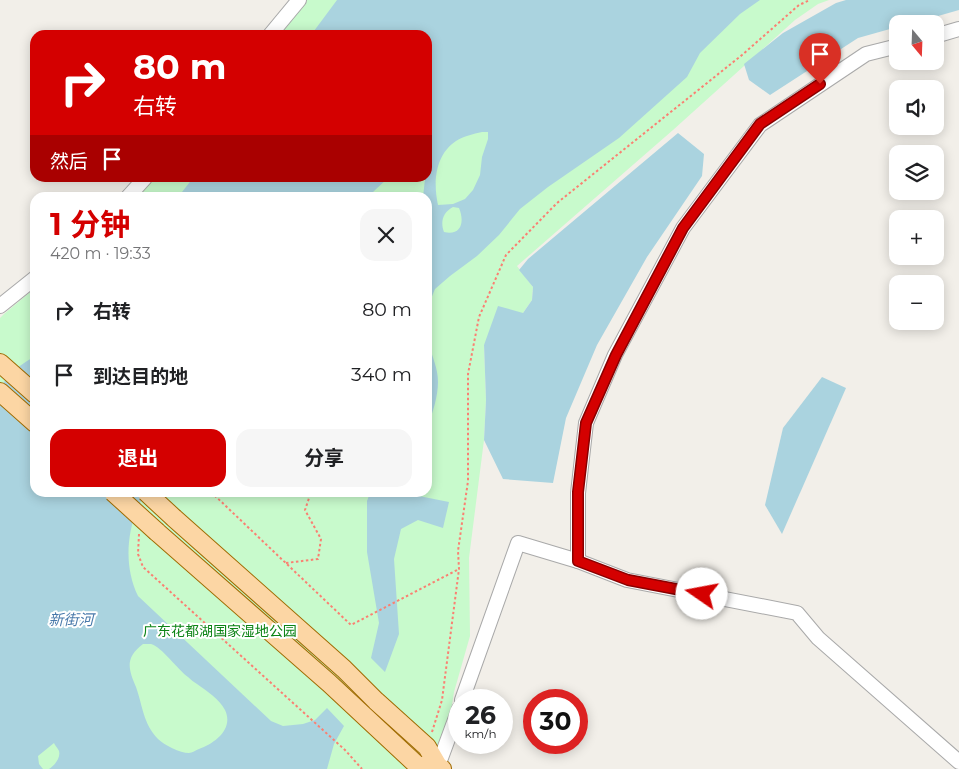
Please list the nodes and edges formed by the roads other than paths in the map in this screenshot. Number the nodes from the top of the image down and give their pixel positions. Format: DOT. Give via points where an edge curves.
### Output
graph roads {
  1 [pos="299,0"];
  2 [pos="959,29"];
  3 [pos="274,30"];
  4 [pos="944,33"];
  5 [pos="889,48"];
  6 [pos="141,182"];
  7 [pos="132,192"];
  8 [pos="30,282"];
  9 [pos="0,306"];
  10 [pos="0,363"];
  11 [pos="30,390"];
  12 [pos="0,392"];
  13 [pos="30,419"];
  14 [pos="118,497"];
  15 [pos="151,497"];
  16 [pos="578,561"];
  17 [pos="466,689"];
  18 [pos="448,743"];
  19 [pos="959,762"];
  20 [pos="440,768"];
  1 -- 3 [label="street"];
  2 -- 4 [label="street"];
  5 -- 16 [label="street" via="866,54 760,124 683,228 616,355 586,423 578,492"];
  6 -- 7 [label="street"];
  8 -- 9 [label="street"];
  10 -- 11 [label="main road"];
  12 -- 13 [label="main road"];
  14 -- 20 [label="main road, bridge" via="418,766"];
  15 -- 20 [label="main road, bridge" via="344,669 427,747"];
  16 -- 17 [label="street" via="518,543"];
  16 -- 19 [label="street" via="628,580 797,613 818,638"];
  18 -- 20 [label="street"];
}
